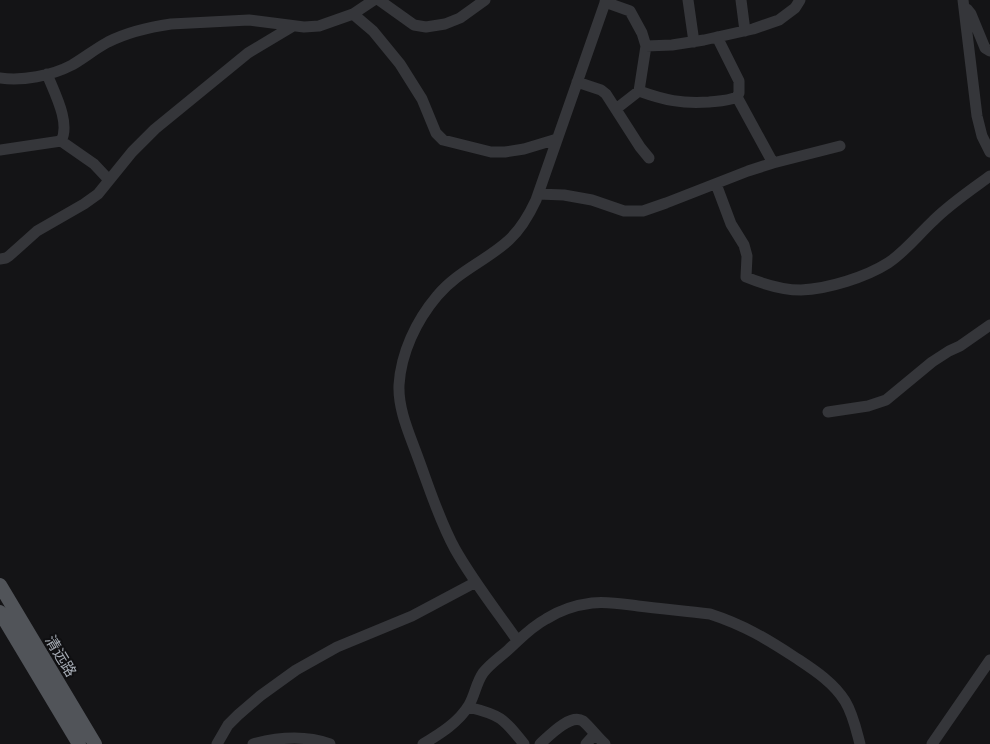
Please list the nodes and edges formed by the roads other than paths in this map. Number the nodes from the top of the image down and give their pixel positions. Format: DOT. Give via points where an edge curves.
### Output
graph roads {
  1 [pos="374,0"];
  2 [pos="379,0"];
  3 [pos="485,0"];
  4 [pos="688,0"];
  5 [pos="741,0"];
  6 [pos="800,0"];
  7 [pos="605,1"];
  8 [pos="963,3"];
  9 [pos="353,14"];
  10 [pos="293,26"];
  11 [pos="745,31"];
  12 [pos="717,37"];
  13 [pos="694,42"];
  14 [pos="646,46"];
  15 [pos="990,51"];
  16 [pos="47,74"];
  17 [pos="0,78"];
  18 [pos="577,82"];
  19 [pos="639,91"];
  20 [pos="737,98"];
  21 [pos="616,109"];
  22 [pos="557,139"];
  23 [pos="61,141"];
  24 [pos="840,146"];
  25 [pos="0,150"];
  26 [pos="990,152"];
  27 [pos="649,158"];
  28 [pos="773,163"];
  29 [pos="990,176"];
  30 [pos="109,180"];
  31 [pos="716,184"];
  32 [pos="538,194"];
  33 [pos="0,258"];
  34 [pos="990,325"];
  35 [pos="828,412"];
  36 [pos="476,582"];
  37 [pos="0,585"];
  38 [pos="0,612"];
  39 [pos="517,640"];
  40 [pos="990,660"];
  41 [pos="468,707"];
  42 [pos="602,741"];
  43 [pos="79,744"];
  44 [pos="95,744"];
  45 [pos="216,744"];
  46 [pos="253,744"];
  47 [pos="330,744"];
  48 [pos="423,744"];
  49 [pos="524,744"];
  50 [pos="540,744"];
  51 [pos="586,744"];
  52 [pos="860,744"];
  53 [pos="932,744"];
  1 -- 9 [label="street"];
  2 -- 3 [label="street" via="414,25 426,28 460,18"];
  4 -- 13 [label="street"];
  5 -- 11 [label="street"];
  6 -- 11 [label="street" via="780,20"];
  7 -- 14 [label="street" via="630,11"];
  7 -- 18 [label="street"];
  8 -- 15 [label="street" via="985,48"];
  8 -- 26 [label="street" via="977,116"];
  9 -- 10 [label="street" via="319,26"];
  9 -- 22 [label="street" via="373,31 400,64 422,99 436,133 445,142 505,152"];
  10 -- 16 [label="street" via="249,20 160,26 117,38 71,65"];
  10 -- 30 [label="street" via="248,53 155,129"];
  11 -- 12 [label="street"];
  12 -- 13 [label="street"];
  12 -- 20 [label="street" via="739,81"];
  13 -- 14 [label="street"];
  14 -- 19 [label="street"];
  16 -- 17 [label="street"];
  16 -- 23 [label="street" via="63,121 65,132"];
  18 -- 21 [label="street" via="601,90"];
  18 -- 22 [label="street"];
  19 -- 20 [label="street" via="657,98 694,103"];
  19 -- 21 [label="street"];
  20 -- 28 [label="street"];
  21 -- 27 [label="street"];
  22 -- 32 [label="street"];
  23 -- 25 [label="street"];
  23 -- 30 [label="street"];
  24 -- 28 [label="street"];
  28 -- 31 [label="street"];
  29 -- 31 [label="street" via="935,220 889,263 849,281 801,290 768,285 746,277 744,245"];
  30 -- 33 [label="street" via="84,204 37,231 6,258"];
  31 -- 32 [label="street" via="637,211 624,211 564,195"];
  32 -- 36 [label="street" via="525,221 510,239 458,276 429,307 410,339 400,375 402,408 418,459 445,529"];
  34 -- 35 [label="street" via="932,362 886,400"];
  36 -- 39 [label="street"];
  36 -- 45 [label="street" via="412,616 336,647 296,670 238,715"];
  37 -- 44 [label="main road, 清远路"];
  38 -- 43 [label="main road, 清远路"];
  39 -- 41 [label="street" via="483,673"];
  39 -- 52 [label="street" via="547,618 594,602 710,614 764,637 827,680 851,712"];
  40 -- 53 [label="street"];
  41 -- 48 [label="street" via="449,727"];
  41 -- 49 [label="street" via="498,717"];
  42 -- 50 [label="street" via="582,721 574,720 565,723"];
  42 -- 51 [label="street"];
  46 -- 47 [label="street" via="290,738"];
}
